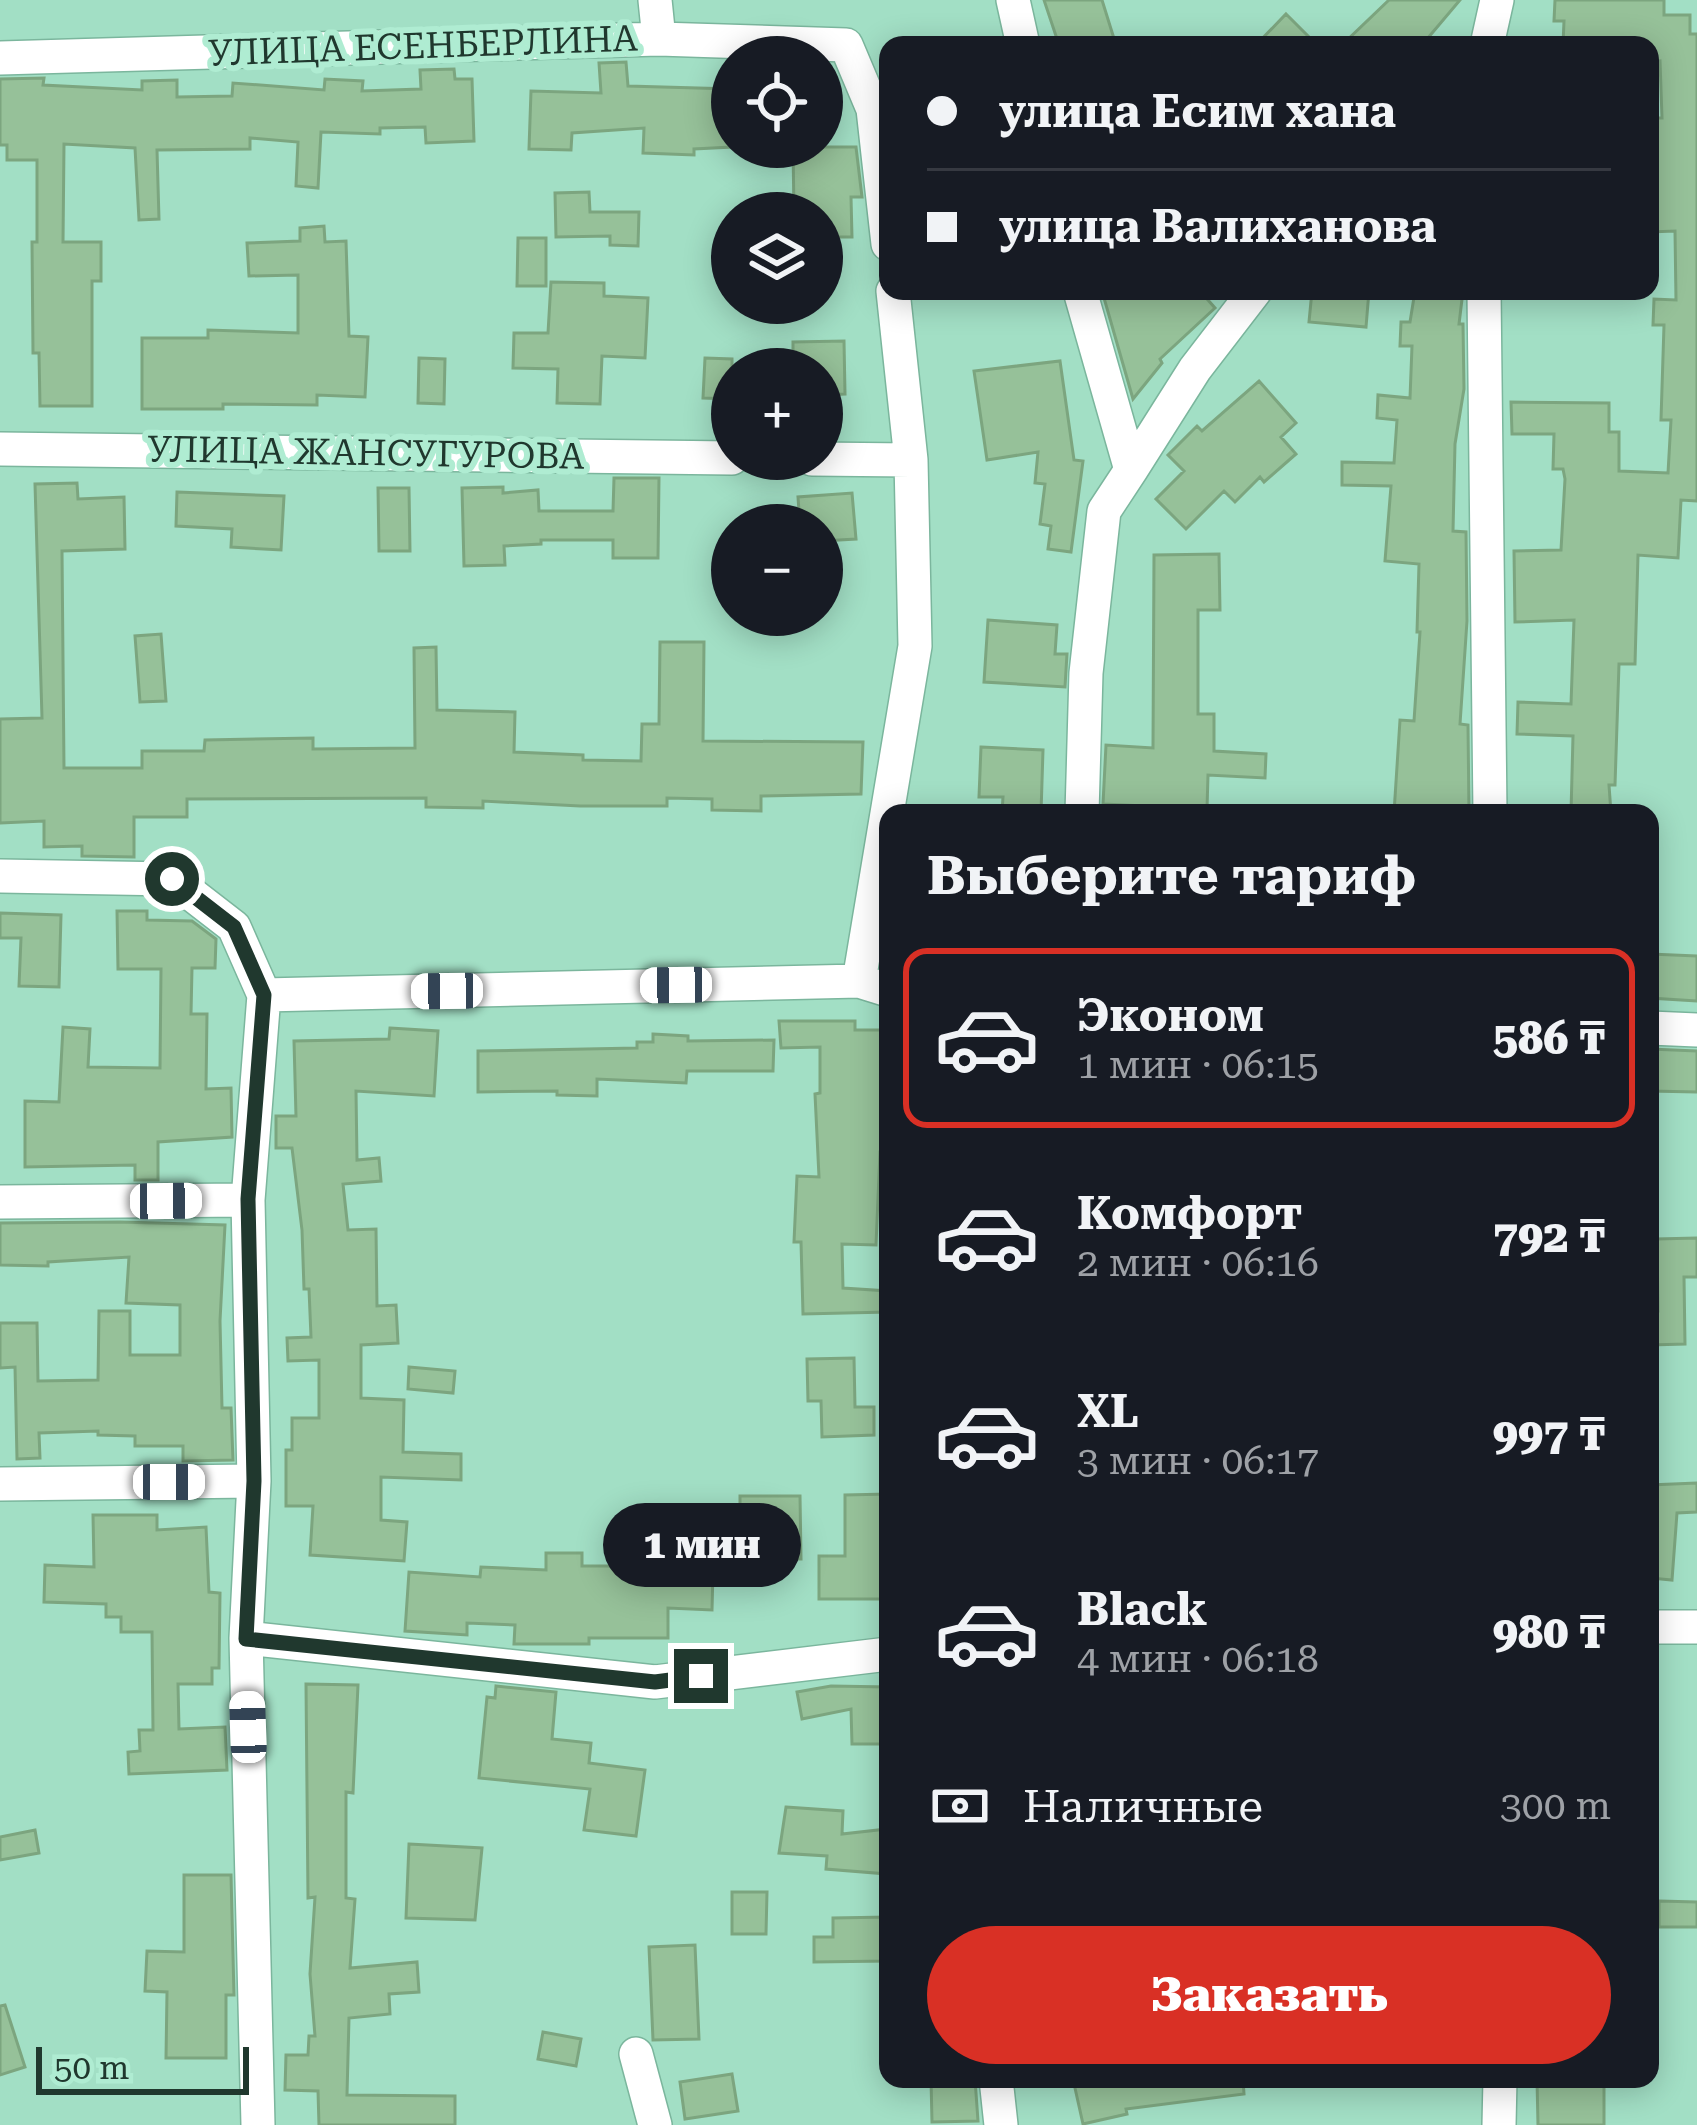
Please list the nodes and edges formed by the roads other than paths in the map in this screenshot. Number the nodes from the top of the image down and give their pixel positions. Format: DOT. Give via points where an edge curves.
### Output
graph roads {
  1 [pos="655,0"];
  2 [pos="1013,0"];
  3 [pos="1497,0"];
  4 [pos="1021,36"];
  5 [pos="1489,36"];
  6 [pos="659,39"];
  7 [pos="0,58"];
  8 [pos="879,163"];
  9 [pos="894,300"];
  10 [pos="1083,300"];
  11 [pos="1248,300"];
  12 [pos="1484,300"];
  13 [pos="0,449"];
  14 [pos="711,458"];
  15 [pos="843,459"];
  16 [pos="910,460"];
  17 [pos="1130,470"];
  18 [pos="895,804"];
  19 [pos="1082,804"];
  20 [pos="1490,804"];
  21 [pos="0,876"];
  22 [pos="879,937"];
  23 [pos="873,985"];
  24 [pos="264,995"];
  25 [pos="1659,1028"];
  26 [pos="1697,1030"];
  27 [pos="248,1199"];
  28 [pos="0,1202"];
  29 [pos="254,1481"];
  30 [pos="0,1484"];
  31 [pos="1659,1627"];
  32 [pos="1697,1628"];
  33 [pos="246,1639"];
  34 [pos="879,1655"];
  35 [pos="636,2054"];
  36 [pos="996,2088"];
  37 [pos="1500,2088"];
  38 [pos="257,2125"];
  39 [pos="655,2125"];
  40 [pos="1001,2125"];
  41 [pos="1499,2125"];
  1 -- 6 [label="street"];
  2 -- 4 [label="street"];
  3 -- 5 [label="street"];
  6 -- 7 [label="street, УЛИЦА ЕСЕНБЕРЛИНА"];
  6 -- 8 [label="street, УЛИЦА ЕСЕНБЕРЛИНА" via="846,45 873,109"];
  9 -- 16 [label="street"];
  10 -- 17 [label="street"];
  11 -- 17 [label="street"];
  12 -- 20 [label="street"];
  13 -- 14 [label="street, УЛИЦА ЖАНСУГУРОВА"];
  15 -- 16 [label="street"];
  16 -- 18 [label="street" via="915,646"];
  17 -- 19 [label="street" via="1104,511"];
  21 -- 24 [label="street" via="172,879 234,927"];
  22 -- 23 [label="street"];
  23 -- 24 [label="street"];
  24 -- 27 [label="street"];
  25 -- 26 [label="street"];
  27 -- 28 [label="street"];
  27 -- 29 [label="street"];
  29 -- 30 [label="street"];
  29 -- 33 [label="street"];
  31 -- 32 [label="street"];
  33 -- 34 [label="street" via="655,1682"];
  33 -- 38 [label="street"];
  35 -- 39 [label="street"];
  36 -- 40 [label="street"];
  37 -- 41 [label="street"];
}
